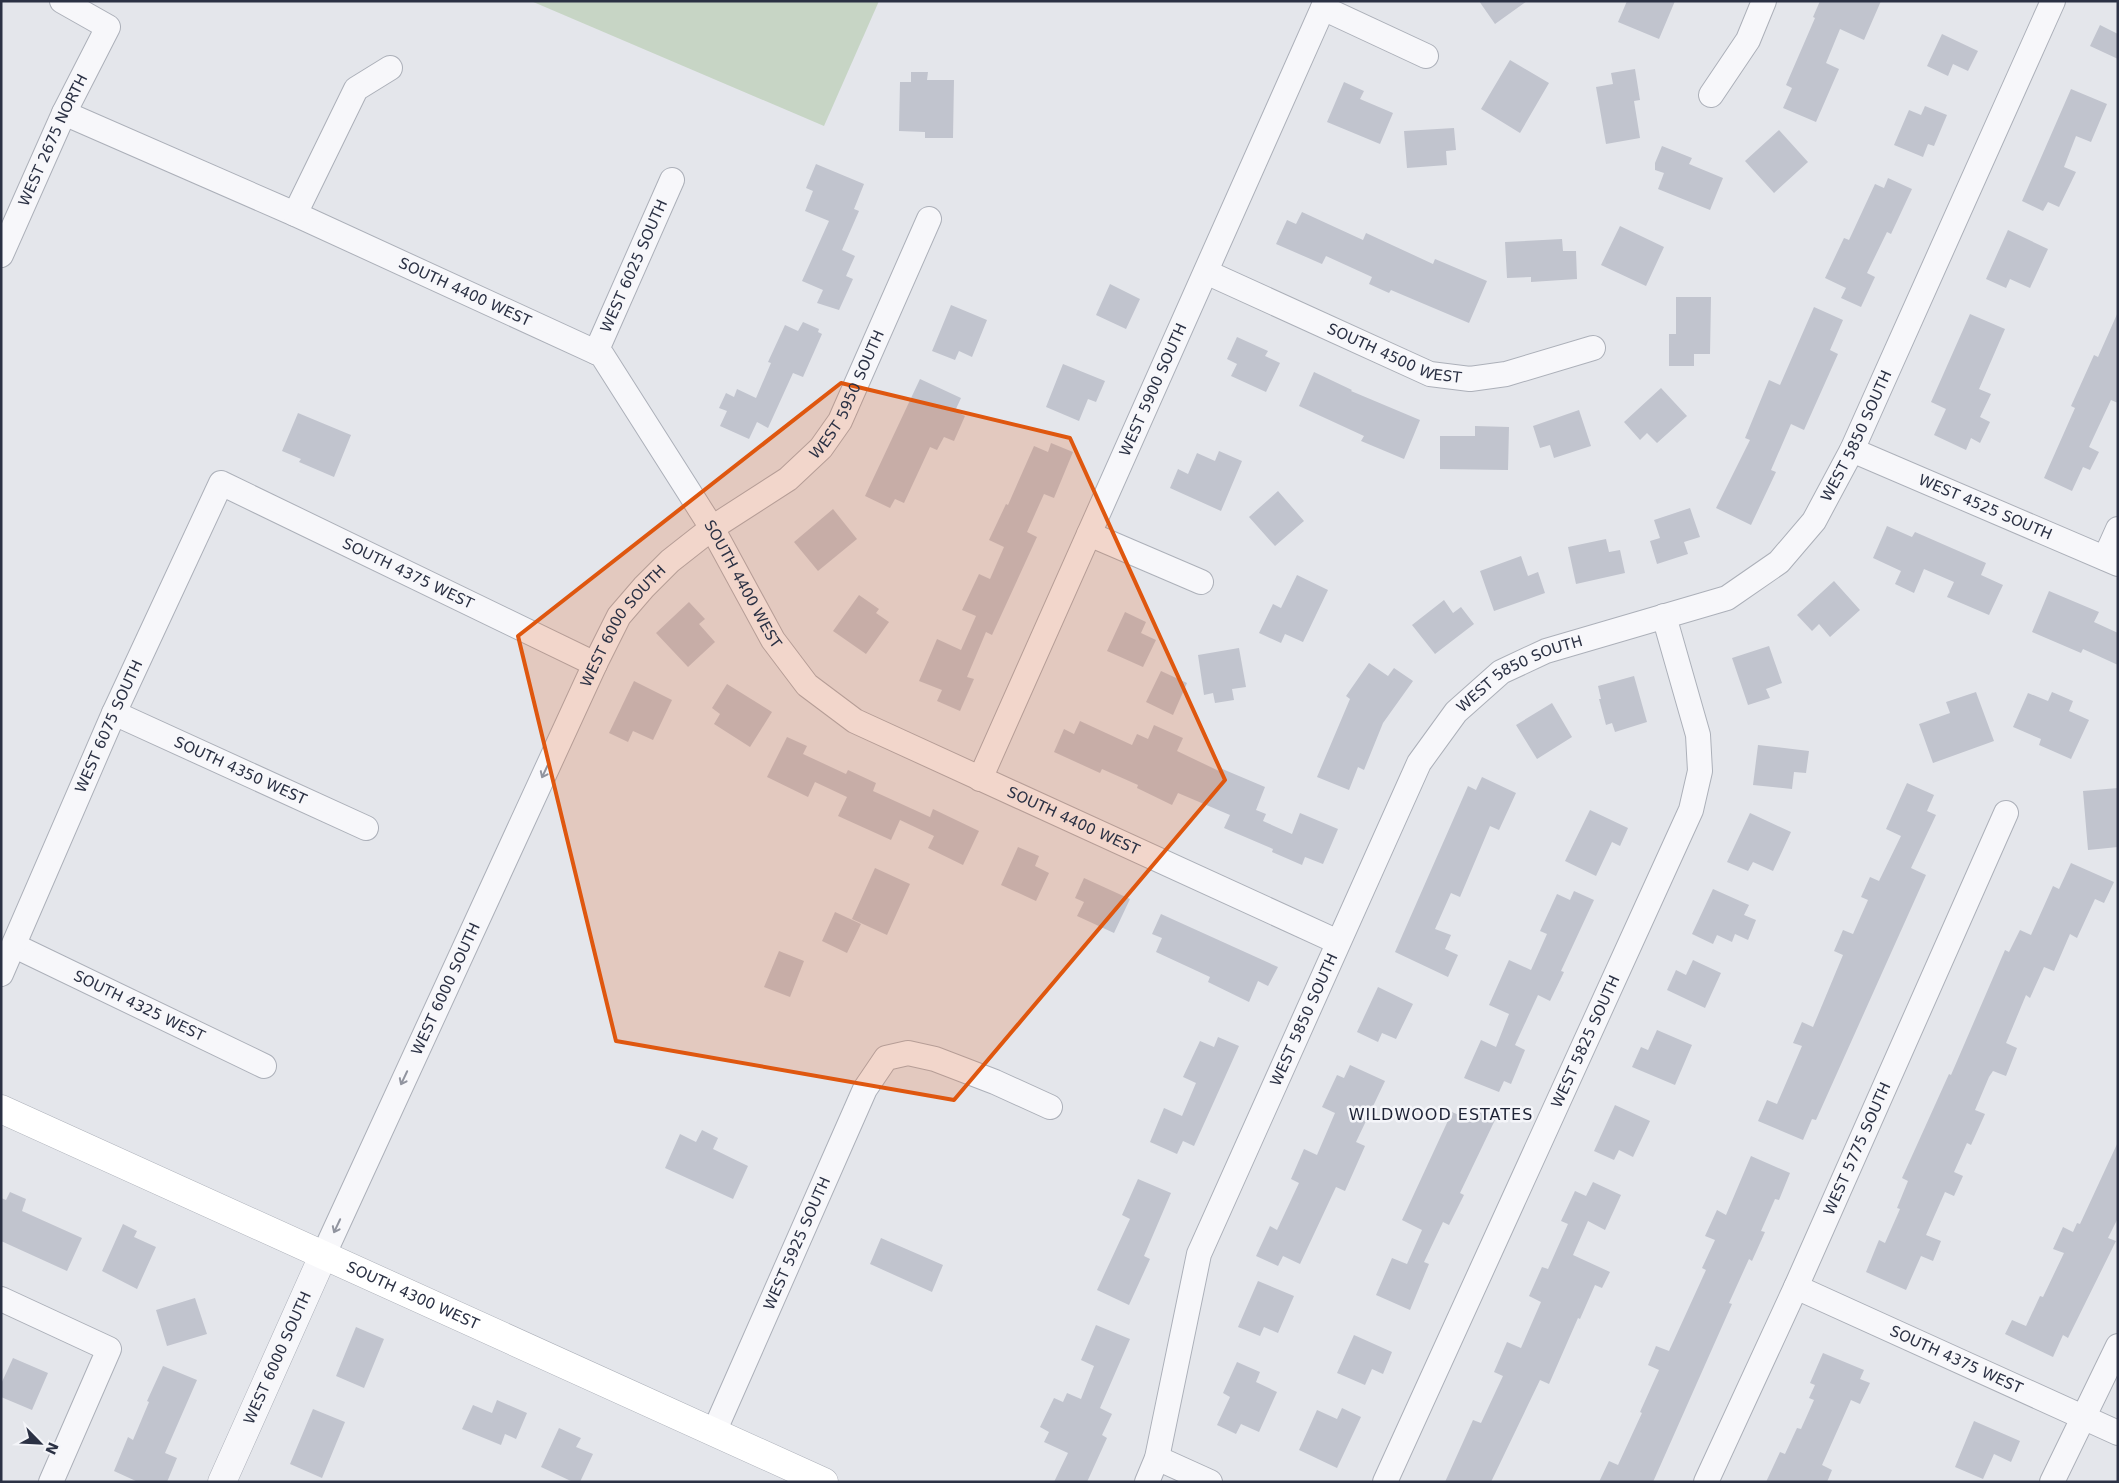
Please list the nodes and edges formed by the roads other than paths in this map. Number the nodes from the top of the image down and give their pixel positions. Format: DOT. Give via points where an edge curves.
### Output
graph roads {
  1 [pos="62,1"];
  2 [pos="1764,1"];
  3 [pos="2053,1"];
  4 [pos="1324,5"];
  5 [pos="1426,56"];
  6 [pos="390,68"];
  7 [pos="1711,95"];
  8 [pos="64,113"];
  9 [pos="672,180"];
  10 [pos="295,214"];
  11 [pos="929,219"];
  12 [pos="1,255"];
  13 [pos="1206,272"];
  14 [pos="1593,348"];
  15 [pos="596,352"];
  16 [pos="1852,450"];
  17 [pos="221,482"];
  18 [pos="712,528"];
  19 [pos="2118,529"];
  20 [pos="1089,534"];
  21 [pos="2111,561"];
  22 [pos="1201,582"];
  23 [pos="1664,616"];
  24 [pos="595,664"];
  25 [pos="114,713"];
  26 [pos="980,779"];
  27 [pos="2006,813"];
  28 [pos="366,828"];
  29 [pos="1338,942"];
  30 [pos="15,946"];
  31 [pos="1,974"];
  32 [pos="264,1066"];
  33 [pos="1050,1108"];
  34 [pos="1,1109"];
  35 [pos="323,1256"];
  36 [pos="1796,1287"];
  37 [pos="1,1299"];
  38 [pos="2118,1346"];
  39 [pos="2084,1416"];
  40 [pos="714,1432"];
  41 [pos="2118,1433"];
  42 [pos="1157,1458"];
  43 [pos="51,1482"];
  44 [pos="222,1482"];
  45 [pos="824,1482"];
  46 [pos="1147,1482"];
  47 [pos="1210,1482"];
  48 [pos="1385,1482"];
  49 [pos="1706,1482"];
  50 [pos="2052,1482"];
  1 -- 8 [label="street, WEST 2675 NORTH" via="108,27"];
  2 -- 7 [label="street" via="1748,40"];
  3 -- 16 [label="street, WEST 5850 SOUTH"];
  4 -- 5 [label="street"];
  4 -- 13 [label="street, WEST 5900 SOUTH"];
  6 -- 10 [label="street" via="356,89"];
  8 -- 10 [label="street, SOUTH 4400 WEST"];
  8 -- 12 [label="street, WEST 2675 NORTH"];
  9 -- 15 [label="street, WEST 6025 SOUTH"];
  10 -- 15 [label="street, SOUTH 4400 WEST"];
  11 -- 18 [label="street, WEST 5950 SOUTH" via="840,421 821,448 788,479"];
  13 -- 14 [label="street, SOUTH 4500 WEST" via="1430,374 1470,379 1506,374"];
  13 -- 20 [label="street, WEST 5900 SOUTH"];
  15 -- 18 [label="street, SOUTH 4400 WEST" via="602,355"];
  16 -- 21 [label="street, WEST 4525 SOUTH"];
  16 -- 23 [label="street, WEST 5850 SOUTH" via="1814,521 1779,562 1726,598"];
  17 -- 24 [label="street, SOUTH 4375 WEST"];
  17 -- 25 [label="street, WEST 6075 SOUTH"];
  18 -- 24 [label="street, WEST 6000 SOUTH" via="644,586 619,616"];
  18 -- 26 [label="street, SOUTH 4400 WEST" via="773,640 807,685 854,722"];
  19 -- 21 [label="street"];
  20 -- 22 [label="street"];
  20 -- 26 [label="street, WEST 5900 SOUTH"];
  23 -- 29 [label="street, WEST 5850 SOUTH" via="1537,656 1501,672 1456,712 1419,763"];
  23 -- 48 [label="street, WEST 5825 SOUTH" via="1698,735 1700,771 1691,810"];
  24 -- 35 [label="street, WEST 6000 SOUTH, one-way"];
  25 -- 28 [label="street, SOUTH 4350 WEST"];
  25 -- 30 [label="street, WEST 6075 SOUTH"];
  26 -- 29 [label="street, SOUTH 4400 WEST"];
  27 -- 36 [label="street, WEST 5775 SOUTH"];
  29 -- 42 [label="street, WEST 5850 SOUTH" via="1199,1254"];
  30 -- 31 [label="street, WEST 6075 SOUTH"];
  30 -- 32 [label="street, SOUTH 4325 WEST"];
  33 -- 40 [label="street, WEST 5925 SOUTH" via="935,1059 908,1053 886,1058 865,1089"];
  34 -- 35 [label="main road, SOUTH 4300 WEST"];
  35 -- 40 [label="main road, SOUTH 4300 WEST"];
  35 -- 44 [label="street, WEST 6000 SOUTH"];
  36 -- 39 [label="street, SOUTH 4375 WEST"];
  36 -- 49 [label="street, WEST 5775 SOUTH"];
  37 -- 43 [label="street" via="109,1348"];
  38 -- 39 [label="street"];
  39 -- 41 [label="street, SOUTH 4375 WEST"];
  39 -- 50 [label="street"];
  40 -- 45 [label="main road, SOUTH 4300 WEST"];
  42 -- 46 [label="street, WEST 5850 SOUTH"];
  42 -- 47 [label="street"];
}
